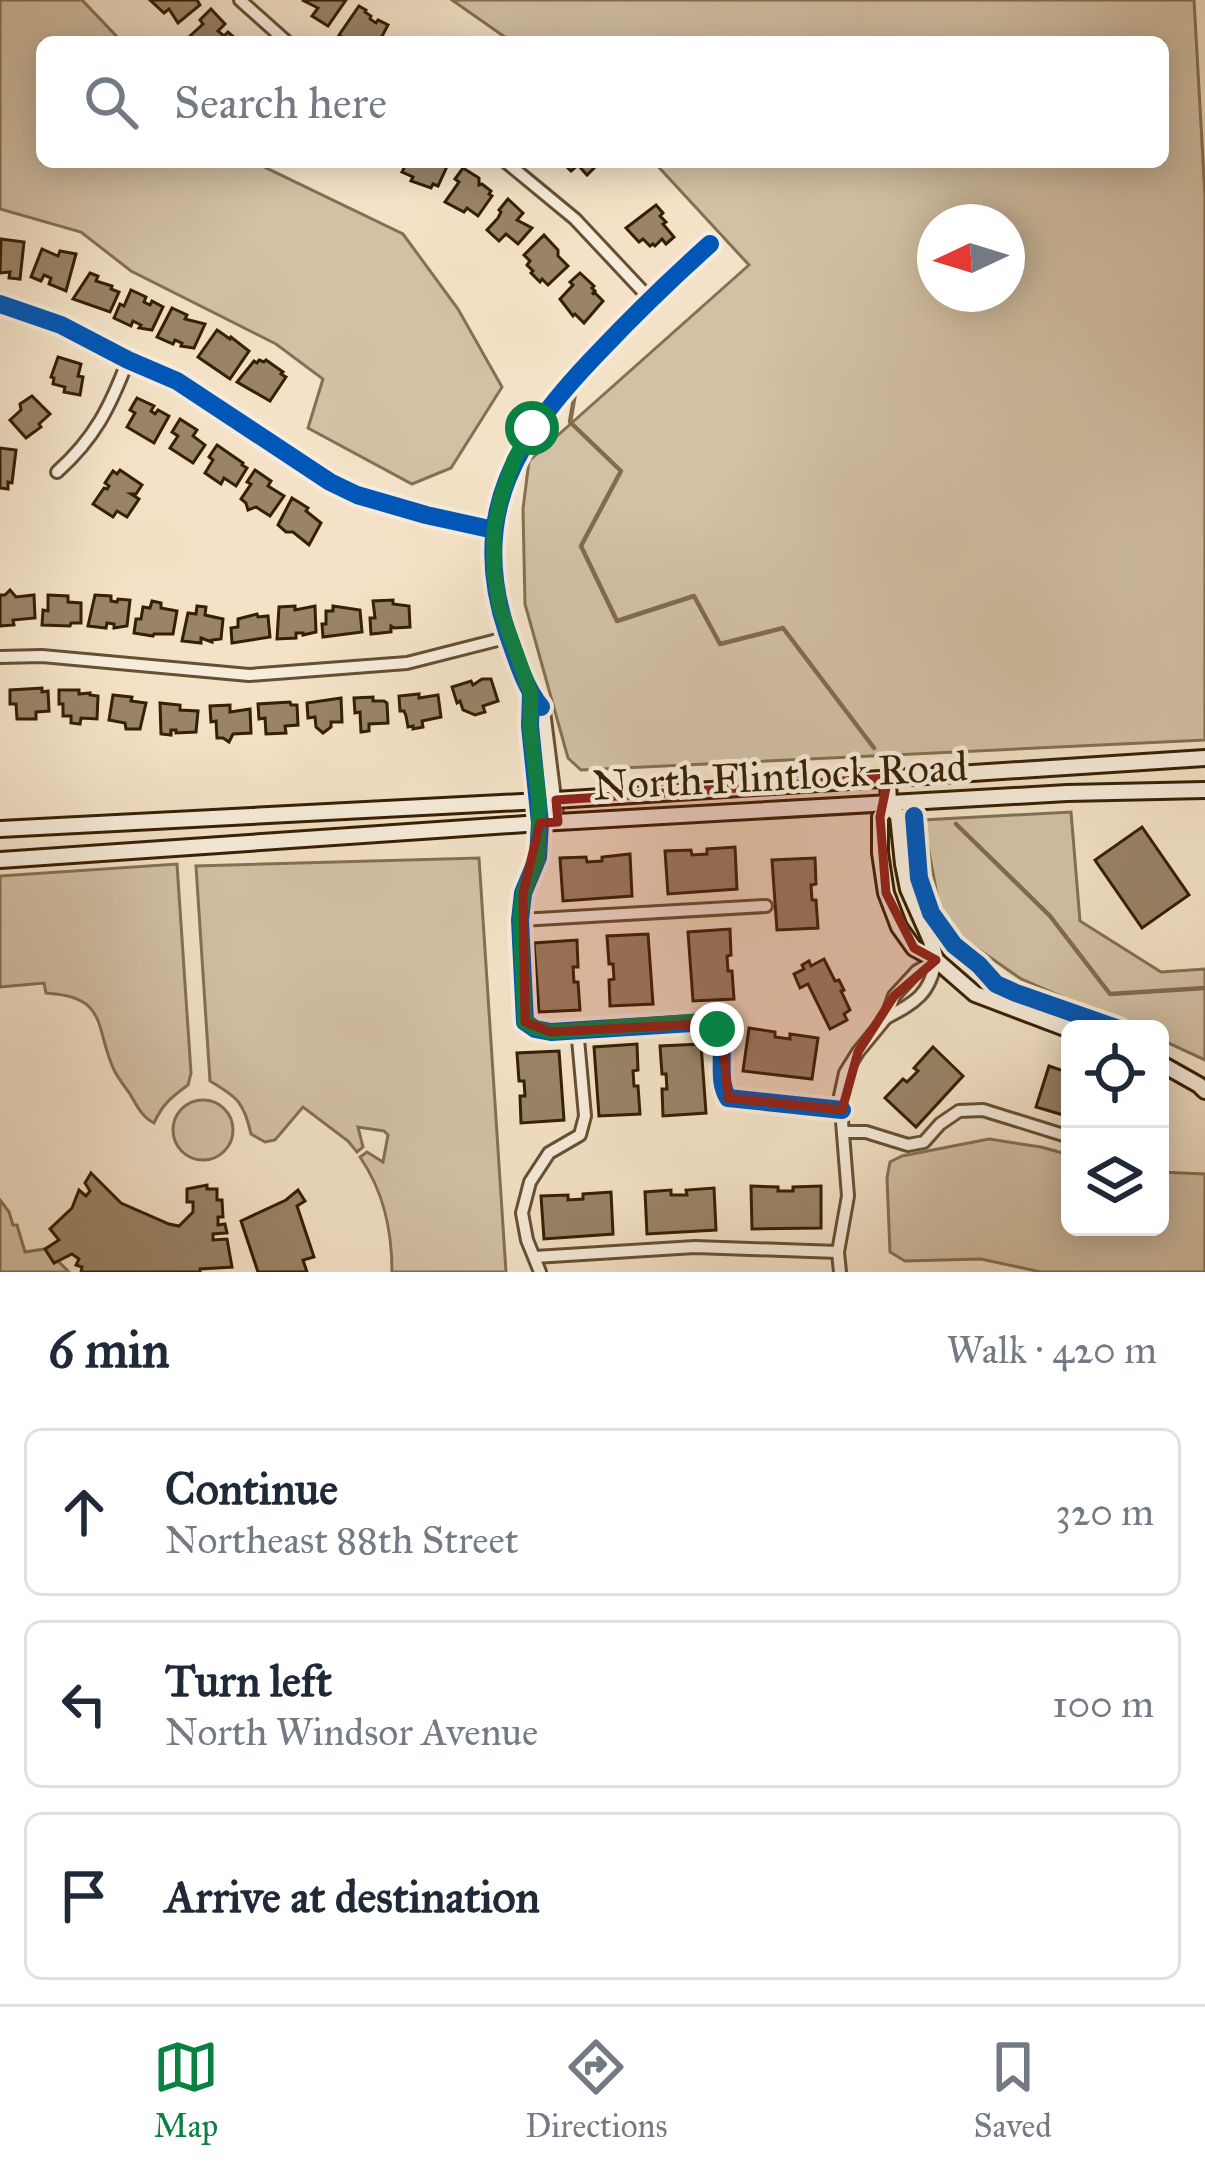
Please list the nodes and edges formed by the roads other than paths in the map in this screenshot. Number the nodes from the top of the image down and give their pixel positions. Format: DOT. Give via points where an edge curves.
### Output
graph roads {
  1 [pos="240,0"];
  2 [pos="280,36"];
  3 [pos="513,168"];
  4 [pos="710,244"];
  5 [pos="650,298"];
  6 [pos="0,304"];
  7 [pos="128,360"];
  8 [pos="57,472"];
  9 [pos="494,530"];
  10 [pos="509,637"];
  11 [pos="0,658"];
  12 [pos="531,694"];
  13 [pos="1204,759"];
  14 [pos="888,778"];
  15 [pos="1205,790"];
  16 [pos="556,800"];
  17 [pos="539,801"];
  18 [pos="890,805"];
  19 [pos="557,822"];
  20 [pos="540,823"];
  21 [pos="0,830"];
  22 [pos="0,860"];
  23 [pos="766,905"];
  24 [pos="520,920"];
  25 [pos="936,960"];
  26 [pos="1061,1027"];
  27 [pos="577,1028"];
  28 [pos="1169,1069"];
  29 [pos="1205,1091"];
  30 [pos="842,1110"];
  31 [pos="844,1132"];
  32 [pos="1061,1134"];
  33 [pos="838,1252"];
  34 [pos="535,1257"];
  35 [pos="541,1272"];
  36 [pos="840,1272"];
  1 -- 2 [label="street"];
  3 -- 5 [label="street"];
  4 -- 5 [label="street"];
  5 -- 9 [label="street" via="532,428"];
  6 -- 7 [label="street"];
  7 -- 8 [label="street" via="110,407"];
  7 -- 9 [label="street" via="177,381 357,495"];
  9 -- 10 [label="street"];
  10 -- 11 [label="street" via="407,663 250,675"];
  10 -- 12 [label="street"];
  12 -- 16 [label="street" via="544,712"];
  12 -- 17 [label="street"];
  13 -- 14 [label="main road, North Flintlock Road"];
  13 -- 15 [label="main road"];
  14 -- 16 [label="main road, North Flintlock Road"];
  14 -- 18 [label="main road"];
  15 -- 18 [label="main road, North Flintlock Road"];
  16 -- 17 [label="main road, North Flintlock Road"];
  16 -- 19 [label="street"];
  17 -- 20 [label="street"];
  17 -- 21 [label="main road, North Flintlock Road"];
  18 -- 19 [label="main road, North Flintlock Road"];
  18 -- 25 [label="main road" via="908,889"];
  18 -- 25 [label="main road" via="880,817 886,893 914,948"];
  19 -- 20 [label="main road, North Flintlock Road"];
  20 -- 22 [label="main road, North Flintlock Road"];
  20 -- 24 [label="street"];
  23 -- 24 [label="street"];
  24 -- 27 [label="street" via="525,1022 551,1032"];
  25 -- 26 [label="main road" via="975,994"];
  25 -- 30 [label="street" via="932,984 857,1052 845,1073"];
  27 -- 30 [label="street" via="708,1022 721,1038 728,1097"];
  27 -- 34 [label="street" via="585,1116 580,1135 549,1153 530,1182 522,1213"];
  28 -- 29 [label="main road"];
  30 -- 31 [label="street"];
  31 -- 32 [label="street" via="923,1142 959,1111 983,1110"];
  31 -- 33 [label="street" via="848,1196"];
  33 -- 34 [label="street" via="695,1247"];
  33 -- 36 [label="street"];
  34 -- 35 [label="street"];
}
